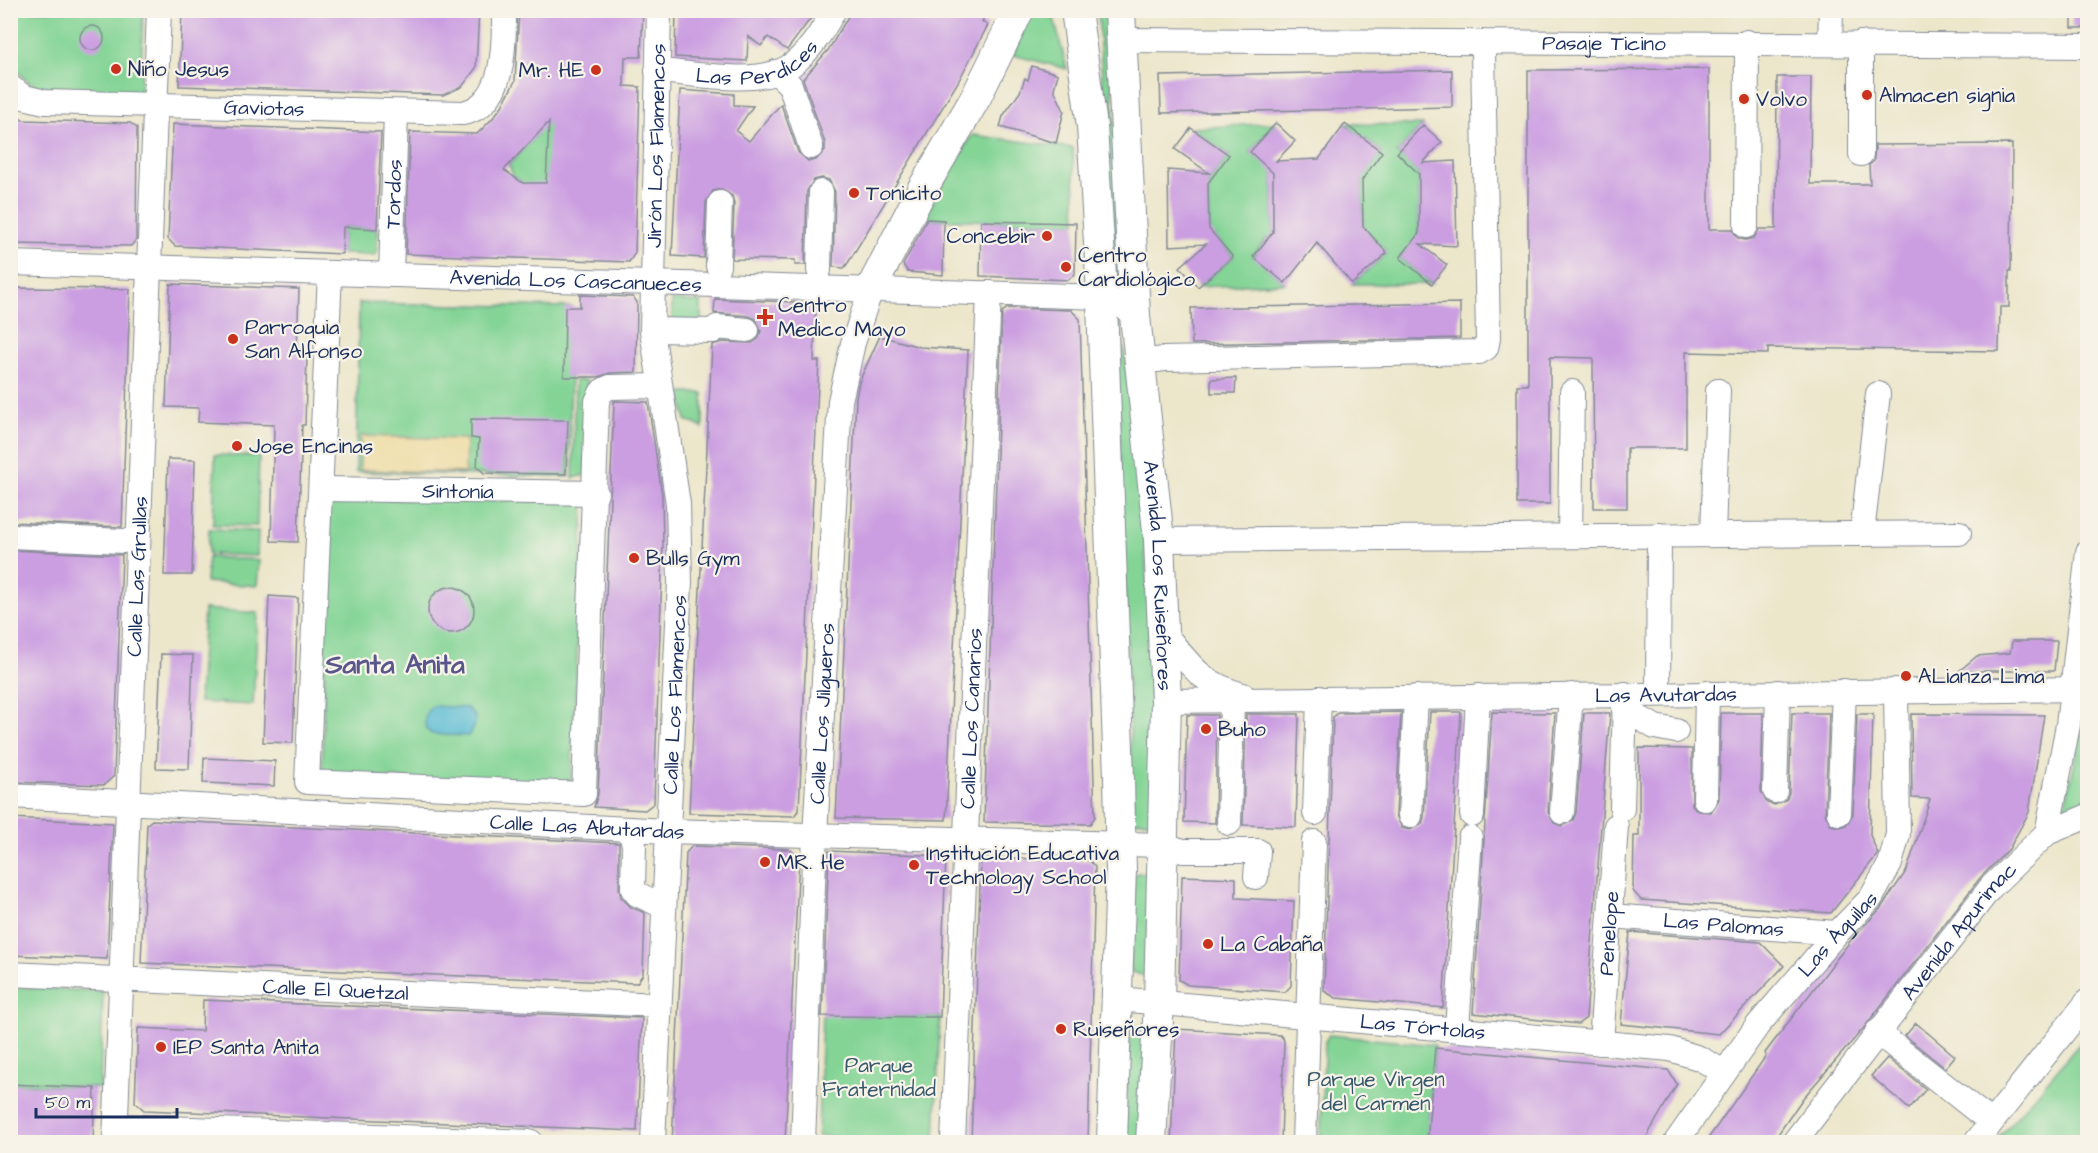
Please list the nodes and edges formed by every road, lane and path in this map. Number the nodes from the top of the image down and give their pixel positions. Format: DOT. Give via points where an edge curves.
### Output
graph roads {
  1 [pos="159,10"];
  2 [pos="504,10"];
  3 [pos="659,10"];
  4 [pos="834,10"];
  5 [pos="1019,10"];
  6 [pos="1076,10"];
  7 [pos="1091,10"];
  8 [pos="1120,10"];
  9 [pos="1831,10"];
  10 [pos="1121,40"];
  11 [pos="1480,42"];
  12 [pos="1747,42"];
  13 [pos="1830,43"];
  14 [pos="1861,43"];
  15 [pos="2088,46"];
  16 [pos="657,71"];
  17 [pos="776,72"];
  18 [pos="17,92"];
  19 [pos="156,106"];
  20 [pos="396,112"];
  21 [pos="1092,126"];
  22 [pos="811,147"];
  23 [pos="1861,154"];
  24 [pos="821,192"];
  25 [pos="720,203"];
  26 [pos="1746,226"];
  27 [pos="10,263"];
  28 [pos="718,266"];
  29 [pos="150,267"];
  30 [pos="819,270"];
  31 [pos="330,273"];
  32 [pos="391,275"];
  33 [pos="652,282"];
  34 [pos="871,289"];
  35 [pos="989,293"];
  36 [pos="1102,297"];
  37 [pos="1135,316"];
  38 [pos="652,330"];
  39 [pos="747,330"];
  40 [pos="1142,362"];
  41 [pos="660,386"];
  42 [pos="1719,391"];
  43 [pos="1572,392"];
  44 [pos="1878,394"];
  45 [pos="322,489"];
  46 [pos="596,493"];
  47 [pos="1959,533"];
  48 [pos="1862,534"];
  49 [pos="1659,535"];
  50 [pos="1713,535"];
  51 [pos="10,536"];
  52 [pos="1570,536"];
  53 [pos="1159,540"];
  54 [pos="124,541"];
  55 [pos="2088,552"];
  56 [pos="1164,633"];
  57 [pos="2080,689"];
  58 [pos="1896,690"];
  59 [pos="1844,691"];
  60 [pos="1778,692"];
  61 [pos="1658,693"];
  62 [pos="1707,693"];
  63 [pos="1571,695"];
  64 [pos="1478,696"];
  65 [pos="1416,697"];
  66 [pos="1319,698"];
  67 [pos="1260,699"];
  68 [pos="1232,700"];
  69 [pos="1166,701"];
  70 [pos="1625,701"];
  71 [pos="1676,730"];
  72 [pos="1775,791"];
  73 [pos="10,796"];
  74 [pos="1705,800"];
  75 [pos="129,801"];
  76 [pos="1562,812"];
  77 [pos="1315,813"];
  78 [pos="1839,813"];
  79 [pos="1410,816"];
  80 [pos="2088,816"];
  81 [pos="1229,823"];
  82 [pos="629,829"];
  83 [pos="667,831"];
  84 [pos="2047,833"];
  85 [pos="815,835"];
  86 [pos="964,840"];
  87 [pos="1314,842"];
  88 [pos="1121,844"];
  89 [pos="1163,845"];
  90 [pos="1256,877"];
  91 [pos="663,906"];
  92 [pos="1610,916"];
  93 [pos="1837,933"];
  94 [pos="10,974"];
  95 [pos="121,980"];
  96 [pos="1118,999"];
  97 [pos="2088,1001"];
  98 [pos="1159,1003"];
  99 [pos="659,1005"];
  100 [pos="1308,1017"];
  101 [pos="1457,1029"];
  102 [pos="1877,1032"];
  103 [pos="1601,1042"];
  104 [pos="1724,1072"];
  105 [pos="1991,1122"];
  106 [pos="115,1134"];
  107 [pos="268,1137"];
  108 [pos="531,1143"];
  109 [pos="653,1143"];
  110 [pos="803,1143"];
  111 [pos="953,1143"];
  112 [pos="1112,1143"];
  113 [pos="1151,1143"];
  114 [pos="1304,1143"];
  115 [pos="1676,1143"];
  116 [pos="1794,1143"];
  117 [pos="1976,1143"];
  1 -- 19 [label="street, Calle Las Grullas"];
  2 -- 20 [label="street, Gaviotas" via="503,54 494,88 480,105 470,112"];
  3 -- 16 [label="street, Jirón Los Flamencos"];
  4 -- 17 [label="street, Las Perdices" via="805,51 787,68"];
  5 -- 34 [label="main road" via="976,98"];
  6 -- 21 [label="main road, Avenida Los Ruiseñores"];
  7 -- 21 [label="main road, Avenida Los Ruiseñores"];
  8 -- 10 [label="main road, Avenida Los Ruiseñores"];
  9 -- 13 [label="street"];
  10 -- 11 [label="street, Pasaje Ticino"];
  10 -- 37 [label="main road, Avenida Los Ruiseñores"];
  11 -- 12 [label="street, Pasaje Ticino"];
  11 -- 40 [label="street" via="1486,348 1479,352"];
  12 -- 13 [label="street, Pasaje Ticino"];
  12 -- 26 [label="street"];
  13 -- 14 [label="street, Pasaje Ticino"];
  14 -- 15 [label="street, Pasaje Ticino"];
  14 -- 23 [label="street"];
  16 -- 17 [label="street, Las Perdices" via="742,76"];
  16 -- 33 [label="street, Jirón Los Flamencos"];
  17 -- 22 [label="street" via="790,85"];
  18 -- 19 [label="street, Gaviotas" via="45,102"];
  19 -- 20 [label="street, Gaviotas"];
  19 -- 29 [label="street, Calle Las Grullas"];
  20 -- 32 [label="street, Tordos"];
  21 -- 36 [label="main road, Avenida Los Ruiseñores"];
  24 -- 30 [label="street"];
  25 -- 28 [label="street"];
  27 -- 29 [label="street, Avenida Los Cascanueces"];
  29 -- 31 [label="street, Avenida Los Cascanueces"];
  29 -- 75 [label="street, Calle Las Grullas"];
  31 -- 32 [label="street, Avenida Los Cascanueces"];
  31 -- 45 [label="street"];
  32 -- 33 [label="street, Avenida Los Cascanueces"];
  33 -- 34 [label="street, Avenida Los Cascanueces"];
  33 -- 38 [label="street, Calle Los Flamencos"];
  34 -- 35 [label="street, Avenida Los Cascanueces"];
  34 -- 85 [label="street, Calle Los Jilgueros" via="840,401"];
  35 -- 36 [label="street, Avenida Los Cascanueces"];
  35 -- 86 [label="street, Calle Los Canarios"];
  36 -- 37 [label="street, Avenida Los Cascanueces" via="1117,302"];
  36 -- 88 [label="main road, Avenida Los Ruiseñores"];
  37 -- 40 [label="main road, Avenida Los Ruiseñores"];
  38 -- 39 [label="street"];
  38 -- 41 [label="street, Calle Los Flamencos"];
  40 -- 53 [label="main road, Avenida Los Ruiseñores"];
  41 -- 46 [label="street" via="610,387 602,391 597,401"];
  41 -- 83 [label="street, Calle Los Flamencos" via="678,504 680,582"];
  42 -- 50 [label="street"];
  43 -- 52 [label="street"];
  44 -- 48 [label="street"];
  45 -- 46 [label="street, Sintonía"];
  45 -- 46 [label="street" via="307,782 584,794"];
  47 -- 48 [label="street"];
  48 -- 50 [label="street"];
  49 -- 50 [label="street"];
  49 -- 52 [label="street"];
  49 -- 61 [label="street"];
  51 -- 54 [label="street"];
  52 -- 53 [label="street"];
  53 -- 56 [label="main road, Avenida Los Ruiseñores"];
  55 -- 57 [label="street"];
  56 -- 67 [label="street, Las Avutardas" via="1207,681"];
  56 -- 69 [label="main road, Avenida Los Ruiseñores"];
  57 -- 58 [label="street, Las Avutardas"];
  57 -- 84 [label="street"];
  58 -- 59 [label="street, Las Avutardas"];
  58 -- 93 [label="street, Las Águilas" via="1898,834 1890,864 1871,898"];
  59 -- 60 [label="street, Las Avutardas"];
  59 -- 78 [label="street"];
  60 -- 62 [label="street, Las Avutardas"];
  60 -- 72 [label="street"];
  61 -- 62 [label="street, Las Avutardas"];
  61 -- 70 [label="street, Las Avutardas"];
  62 -- 74 [label="street"];
  63 -- 64 [label="street, Las Avutardas"];
  63 -- 70 [label="street, Las Avutardas"];
  63 -- 76 [label="street"];
  64 -- 65 [label="street, Las Avutardas"];
  64 -- 101 [label="street"];
  65 -- 66 [label="street, Las Avutardas"];
  65 -- 79 [label="street"];
  66 -- 67 [label="street, Las Avutardas"];
  66 -- 77 [label="street"];
  67 -- 68 [label="street, Las Avutardas"];
  68 -- 69 [label="street, Las Avutardas"];
  68 -- 81 [label="street"];
  69 -- 89 [label="main road, Avenida Los Ruiseñores"];
  70 -- 71 [label="street" via="1655,727"];
  70 -- 92 [label="street, Penelope"];
  73 -- 75 [label="street, Calle Las Abutardas"];
  75 -- 82 [label="street, Calle Las Abutardas"];
  75 -- 95 [label="street, Calle Las Grullas"];
  80 -- 84 [label="street"];
  82 -- 83 [label="street, Calle Las Abutardas"];
  82 -- 91 [label="street" via="634,844 633,889"];
  83 -- 85 [label="street, Calle Las Abutardas"];
  83 -- 91 [label="street, Calle Los Flamencos"];
  84 -- 102 [label="street, Avenida Apurimac" via="1991,887"];
  85 -- 86 [label="street, Calle Las Abutardas"];
  85 -- 110 [label="street, Calle Los Jilgueros"];
  86 -- 88 [label="street, Calle Las Abutardas"];
  86 -- 111 [label="street, Calle Los Canarios"];
  87 -- 100 [label="street"];
  88 -- 89 [label="street, Calle Las Abutardas"];
  88 -- 96 [label="main road, Avenida Los Ruiseñores"];
  89 -- 90 [label="street, Calle Las Abutardas" via="1183,851 1258,851"];
  89 -- 98 [label="main road, Avenida Los Ruiseñores"];
  91 -- 99 [label="street, Calle Los Flamencos"];
  92 -- 93 [label="street, Las Palomas"];
  92 -- 103 [label="street, Penelope"];
  93 -- 104 [label="street, Las Águilas" via="1758,1025"];
  94 -- 95 [label="street, Calle El Quetzal"];
  95 -- 99 [label="street, Calle El Quetzal"];
  95 -- 106 [label="street, Calle Las Grullas"];
  96 -- 98 [label="street, Las Tórtolas"];
  96 -- 112 [label="main road, Avenida Los Ruiseñores"];
  97 -- 105 [label="street"];
  98 -- 100 [label="street, Las Tórtolas"];
  98 -- 113 [label="main road, Avenida Los Ruiseñores"];
  99 -- 109 [label="street, Calle Los Flamencos"];
  100 -- 101 [label="street, Las Tórtolas"];
  100 -- 114 [label="street"];
  101 -- 103 [label="street, Las Tórtolas"];
  102 -- 105 [label="street"];
  102 -- 116 [label="street, Avenida Apurimac"];
  103 -- 104 [label="street, Las Tórtolas" via="1670,1049 1699,1058"];
  104 -- 115 [label="street, Las Águilas"];
  105 -- 117 [label="street"];
  106 -- 107 [label="street"];
  107 -- 108 [label="street"];
}
